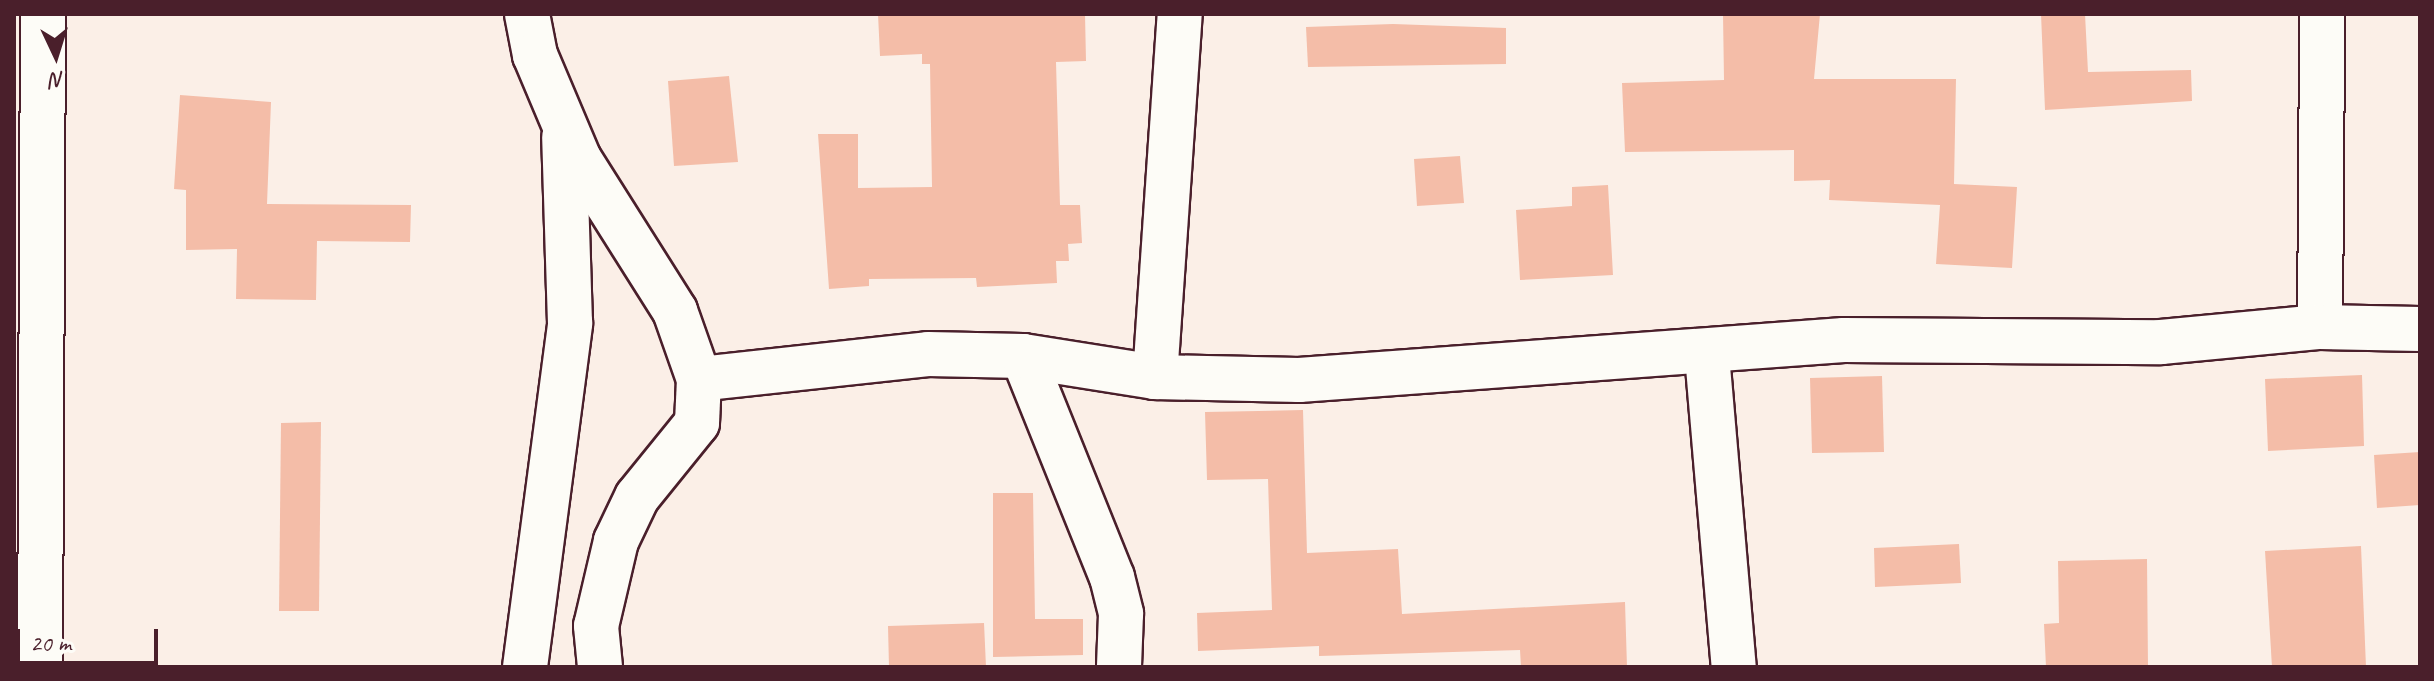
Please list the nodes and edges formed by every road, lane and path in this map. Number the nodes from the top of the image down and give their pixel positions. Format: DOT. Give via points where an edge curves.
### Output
graph roads {
  1 [pos="43,14"];
  2 [pos="527,14"];
  3 [pos="1180,14"];
  4 [pos="2322,14"];
  5 [pos="564,124"];
  6 [pos="2320,327"];
  7 [pos="2420,329"];
  8 [pos="1707,355"];
  9 [pos="1023,356"];
  10 [pos="1155,377"];
  11 [pos="699,379"];
  12 [pos="39,646"];
  13 [pos="70,667"];
  14 [pos="525,667"];
  15 [pos="600,667"];
  16 [pos="1119,667"];
  17 [pos="1734,667"];
  1 -- 12 [label="street"];
  2 -- 5 [label="street"];
  3 -- 10 [label="street"];
  4 -- 6 [label="street"];
  5 -- 11 [label="street" via="602,202 675,311"];
  5 -- 14 [label="street" via="570,323"];
  6 -- 7 [label="street"];
  6 -- 8 [label="street" via="2161,342 1844,340"];
  8 -- 10 [label="street" via="1299,380"];
  8 -- 17 [label="street"];
  9 -- 10 [label="street"];
  9 -- 11 [label="street" via="928,354"];
  9 -- 16 [label="street" via="1108,563 1121,614"];
  11 -- 15 [label="street" via="697,423 637,497 616,541 596,626"];
  12 -- 13 [label="street"];
}
